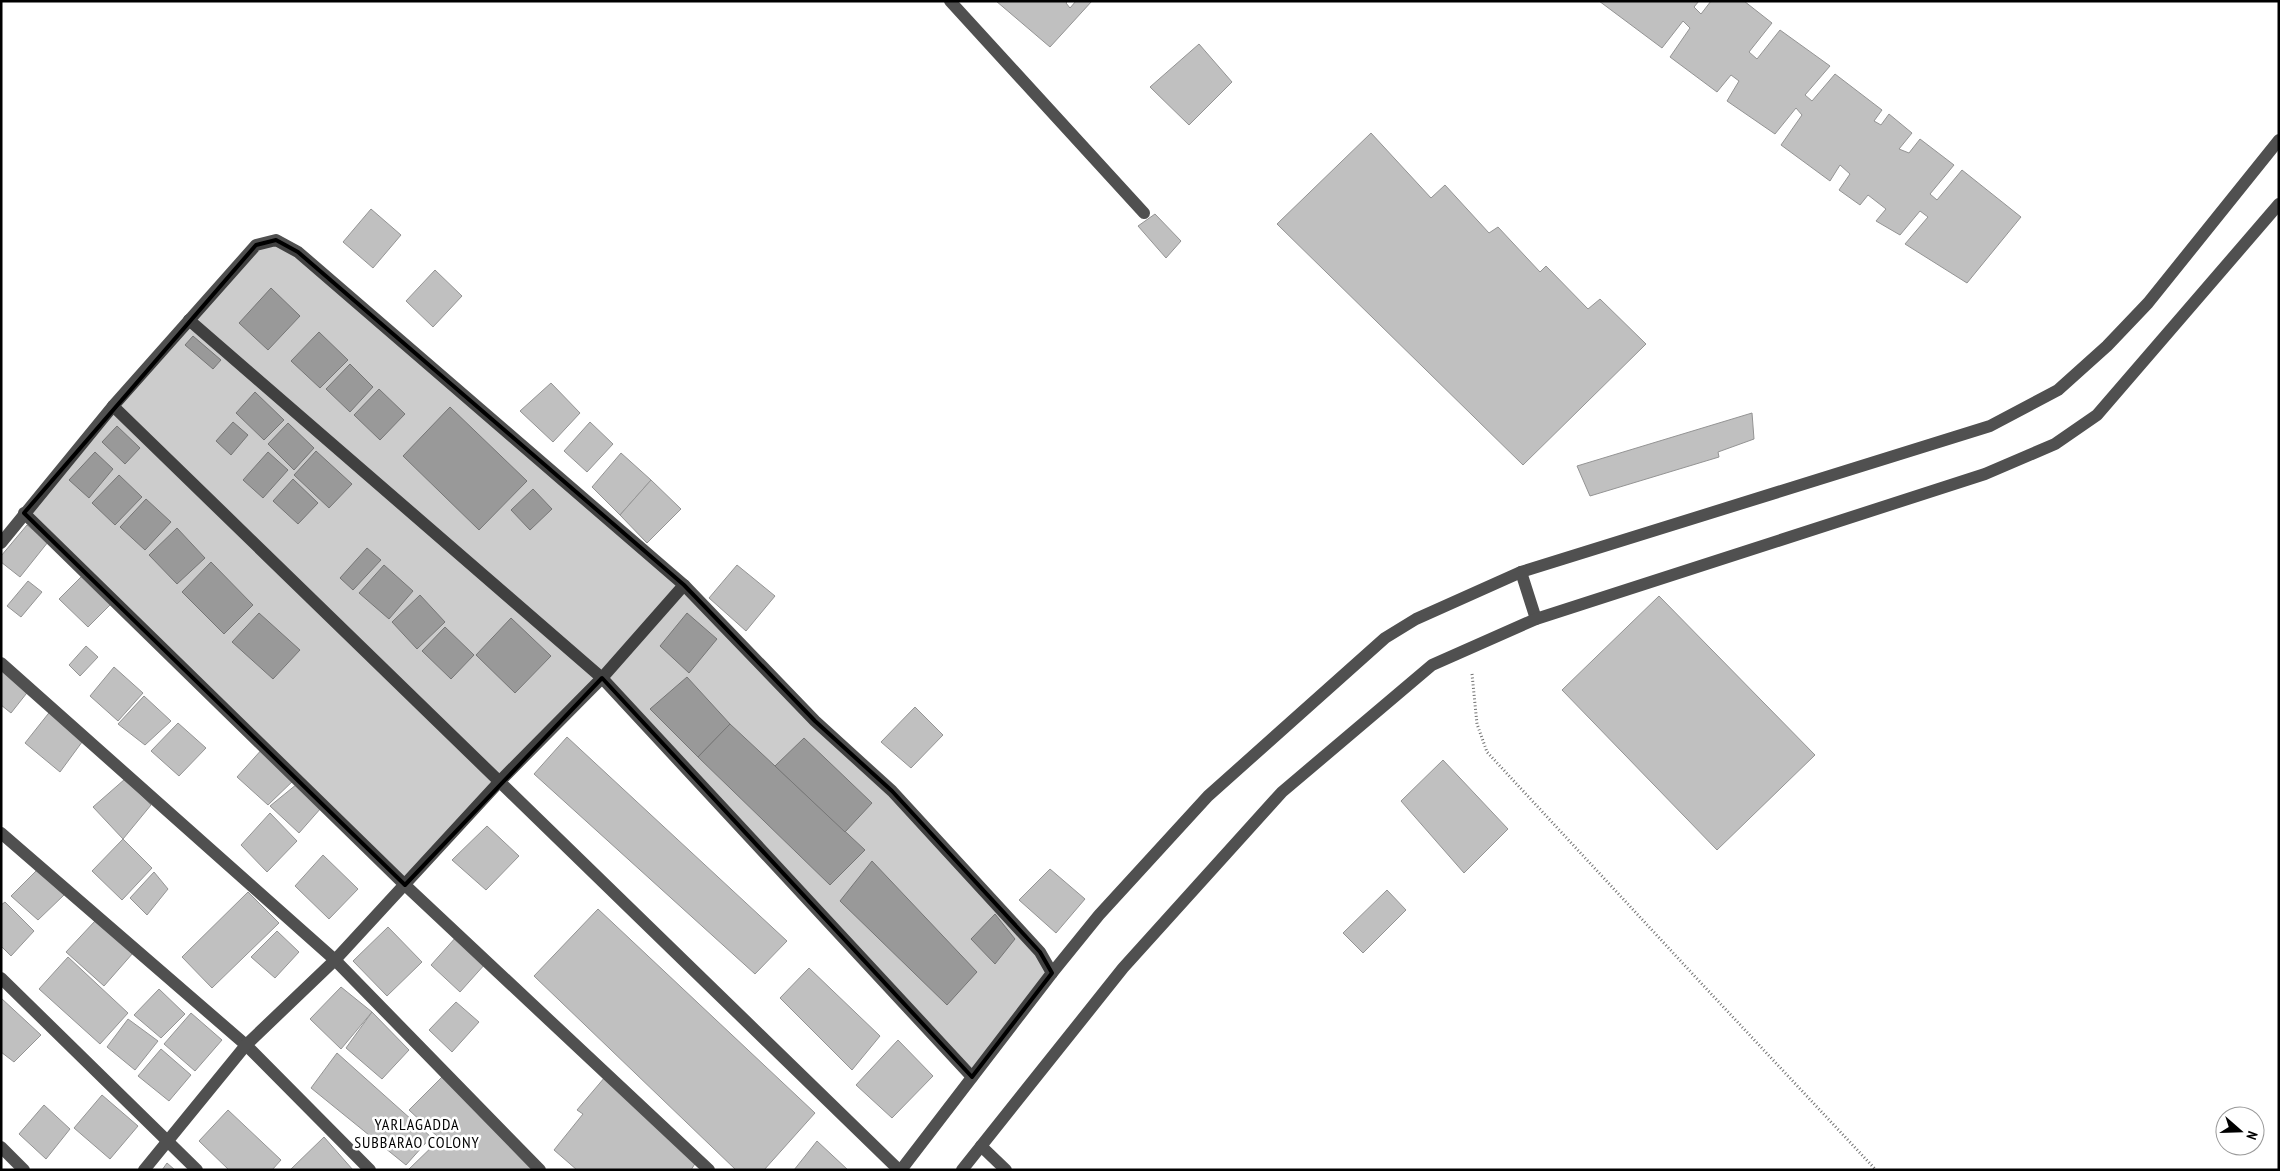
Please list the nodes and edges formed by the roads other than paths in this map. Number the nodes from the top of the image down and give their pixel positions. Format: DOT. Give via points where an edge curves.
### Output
graph roads {
  1 [pos="950,1"];
  2 [pos="2279,140"];
  3 [pos="2279,204"];
  4 [pos="1144,213"];
  5 [pos="189,320"];
  6 [pos="113,406"];
  7 [pos="24,513"];
  8 [pos="1,542"];
  9 [pos="1521,572"];
  10 [pos="684,585"];
  11 [pos="1536,618"];
  12 [pos="1,663"];
  13 [pos="602,678"];
  14 [pos="500,781"];
  15 [pos="1,833"];
  16 [pos="405,885"];
  17 [pos="335,960"];
  18 [pos="1052,974"];
  19 [pos="1,978"];
  20 [pos="246,1045"];
  21 [pos="972,1077"];
  22 [pos="169,1141"];
  23 [pos="980,1146"];
  24 [pos="1,1147"];
  25 [pos="24,1170"];
  26 [pos="144,1170"];
  27 [pos="197,1170"];
  28 [pos="370,1170"];
  29 [pos="540,1170"];
  30 [pos="710,1170"];
  31 [pos="900,1170"];
  32 [pos="962,1170"];
  33 [pos="1006,1170"];
  1 -- 4 [label="street"];
  2 -- 9 [label="street" via="2148,302 2107,346 2058,390 1990,426"];
  3 -- 11 [label="street" via="2097,415 2055,444 1985,474"];
  5 -- 6 [label="street"];
  5 -- 10 [label="street" via="256,245 276,240 298,252"];
  5 -- 13 [label="street"];
  6 -- 7 [label="street"];
  6 -- 14 [label="street"];
  7 -- 8 [label="street"];
  7 -- 16 [label="street"];
  9 -- 11 [label="street"];
  9 -- 18 [label="street" via="1416,619 1385,638 1208,796 1099,915"];
  10 -- 13 [label="street"];
  10 -- 18 [label="street" via="815,721 905,806 1040,952"];
  11 -- 23 [label="street" via="1432,665 1282,792 1123,968"];
  12 -- 17 [label="street"];
  13 -- 14 [label="street"];
  13 -- 21 [label="street"];
  14 -- 16 [label="street"];
  14 -- 31 [label="street"];
  15 -- 20 [label="street"];
  16 -- 17 [label="street"];
  16 -- 30 [label="street"];
  17 -- 20 [label="street"];
  17 -- 29 [label="street"];
  18 -- 21 [label="street"];
  19 -- 22 [label="street"];
  20 -- 22 [label="street"];
  20 -- 28 [label="street"];
  21 -- 31 [label="street"];
  22 -- 26 [label="street"];
  22 -- 27 [label="street"];
  23 -- 32 [label="street"];
  23 -- 33 [label="street"];
  24 -- 25 [label="street"];
}
